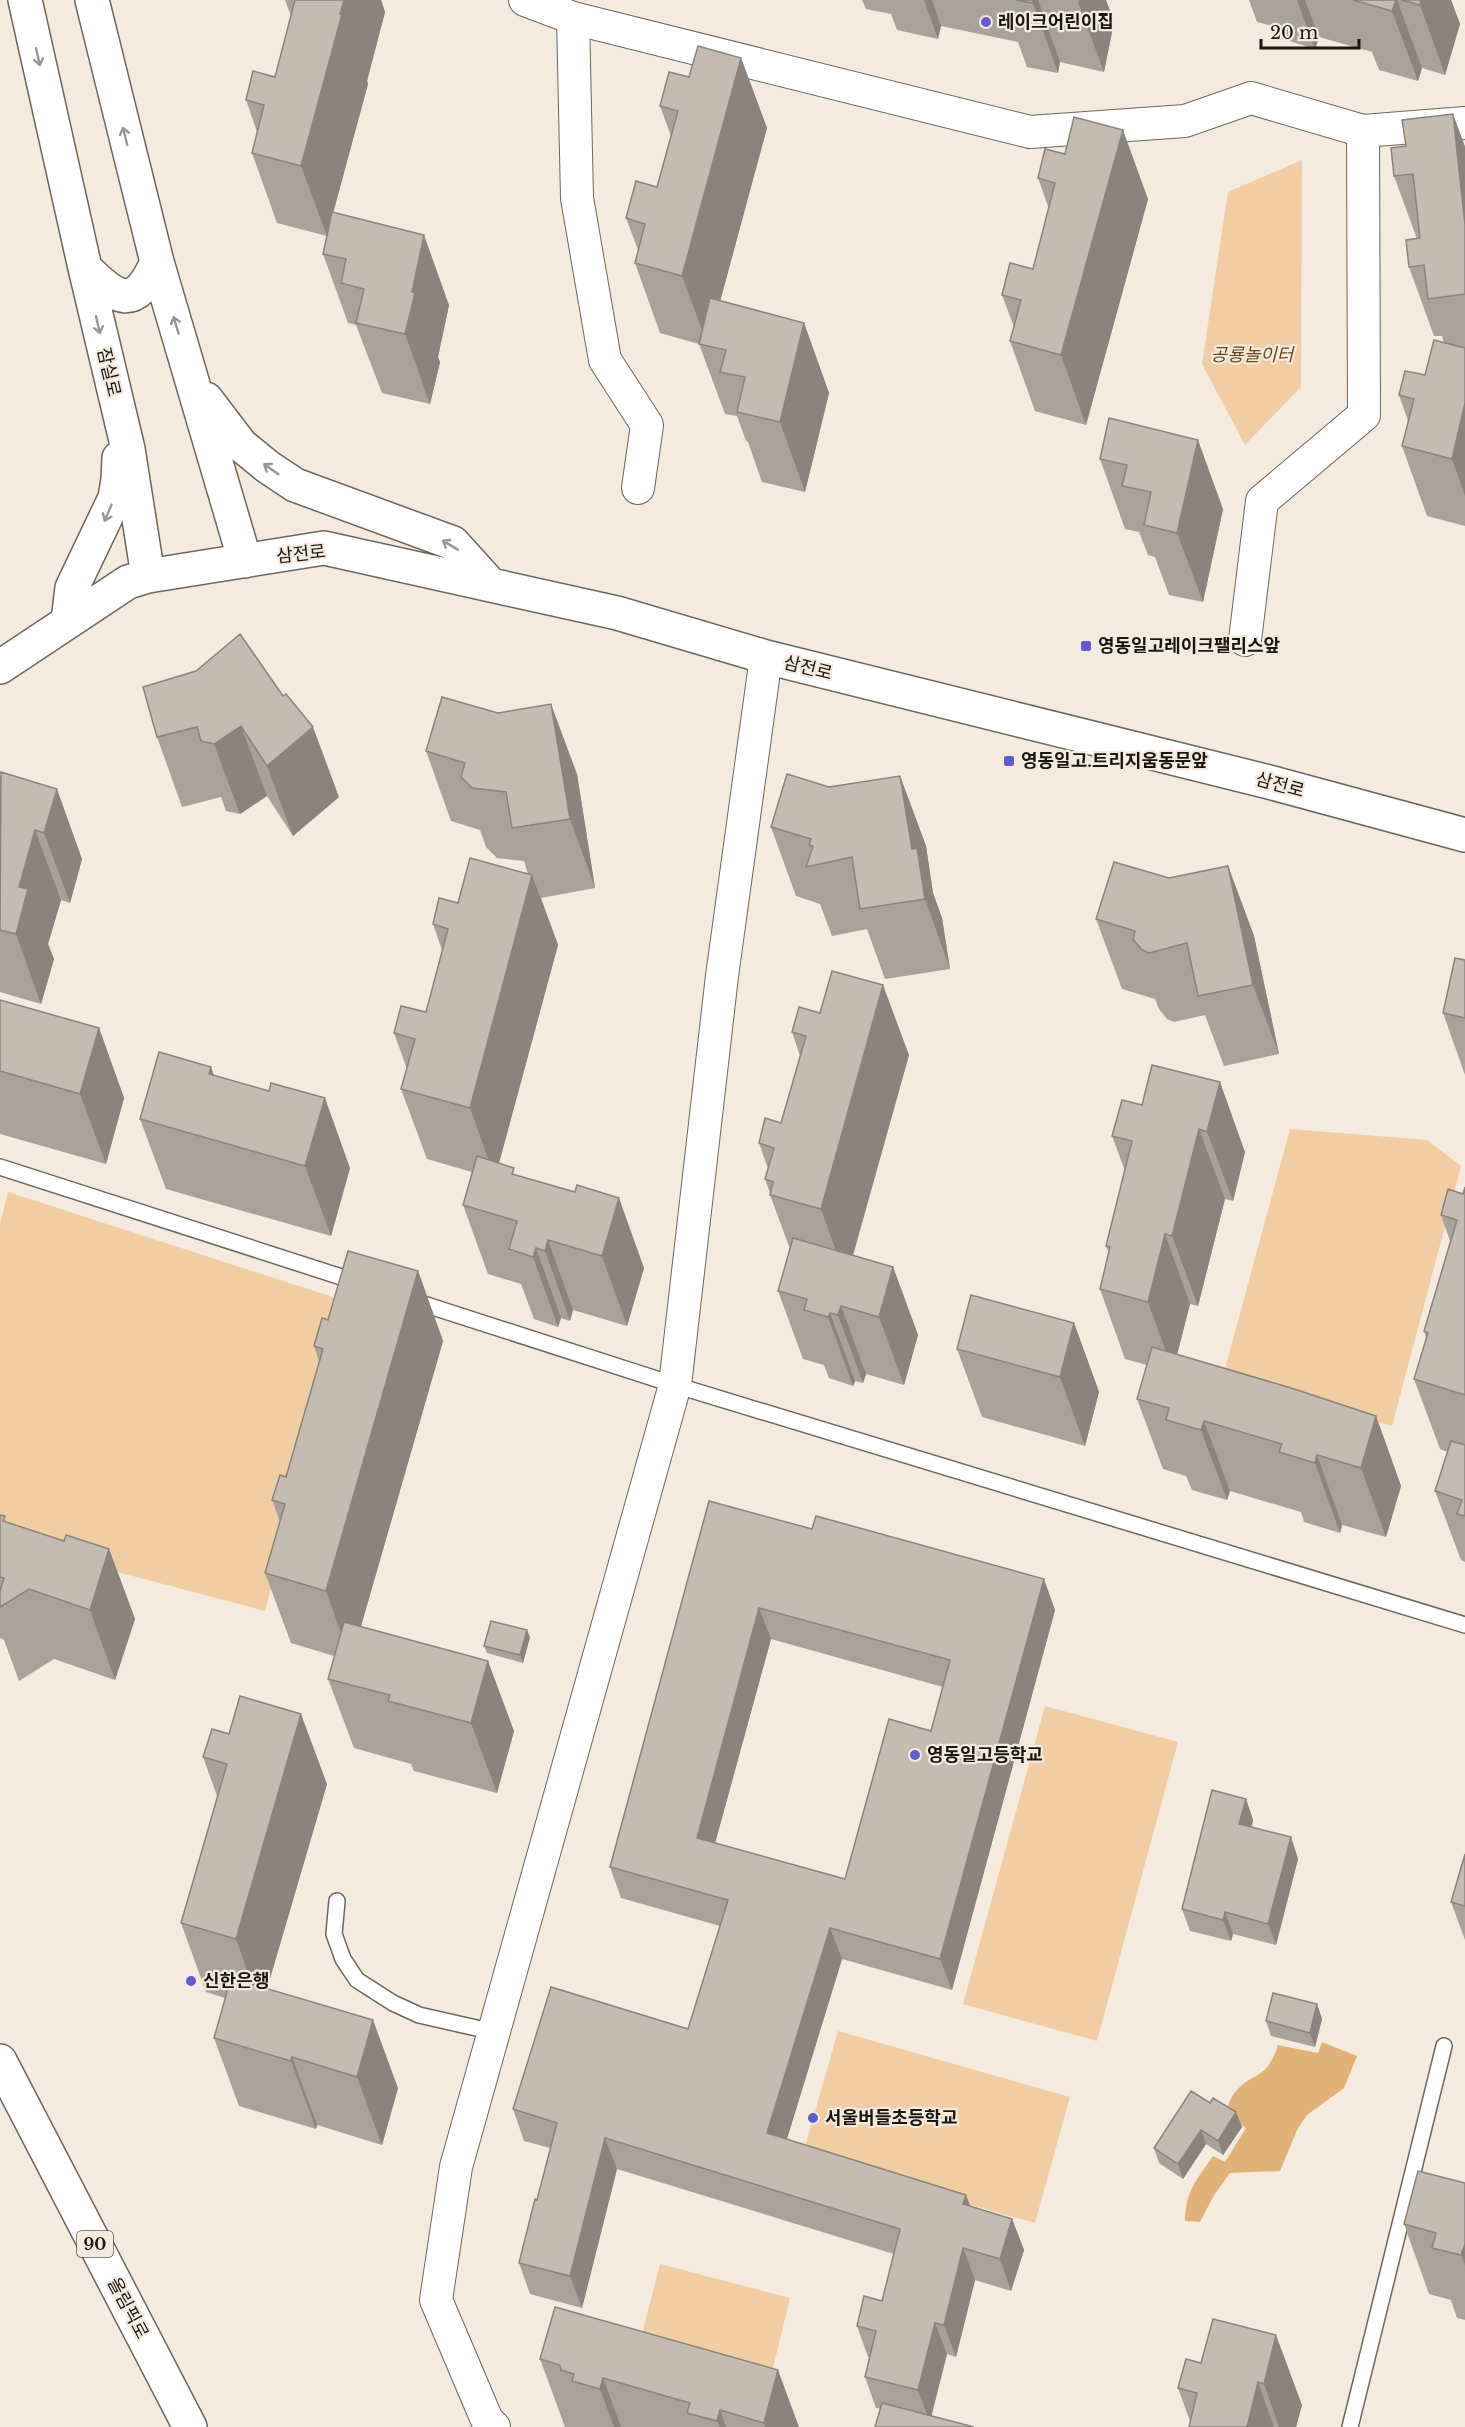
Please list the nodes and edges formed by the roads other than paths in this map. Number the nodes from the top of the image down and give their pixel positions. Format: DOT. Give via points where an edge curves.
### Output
graph roads {
  1 [pos="25,0"];
  2 [pos="92,0"];
  3 [pos="525,0"];
  4 [pos="573,18"];
  5 [pos="1465,123"];
  6 [pos="1363,131"];
  7 [pos="157,262"];
  8 [pos="85,268"];
  9 [pos="193,380"];
  10 [pos="120,414"];
  11 [pos="638,488"];
  12 [pos="245,561"];
  13 [pos="148,576"];
  14 [pos="491,585"];
  15 [pos="68,621"];
  16 [pos="1245,640"];
  17 [pos="766,657"];
  18 [pos="0,667"];
  19 [pos="1465,835"];
  20 [pos="0,1167"];
  21 [pos="376,1289"];
  22 [pos="398,1296"];
  23 [pos="675,1385"];
  24 [pos="1465,1625"];
  25 [pos="337,1901"];
  26 [pos="494,2031"];
  27 [pos="1444,2046"];
  28 [pos="0,2061"];
  29 [pos="190,2427"];
  30 [pos="494,2427"];
  31 [pos="1350,2427"];
  1 -- 8 [label="main road, 잠실로, one-way"];
  7 -- 2 [label="main road, one-way"];
  3 -- 4 [label="street"];
  4 -- 6 [label="street" via="1030,132 1185,121 1251,98"];
  4 -- 11 [label="street" via="577,198 605,360 647,425"];
  5 -- 6 [label="street"];
  6 -- 16 [label="street" via="1364,415 1262,501"];
  7 -- 8 [label="main road" via="149,281 127,297 102,285"];
  9 -- 7 [label="main road, one-way"];
  8 -- 10 [label="main road, 잠실로, one-way"];
  9 -- 12 [label="main road"];
  14 -- 9 [label="main road, one-way" via="453,543 295,485 268,467 241,445"];
  10 -- 13 [label="main road, 잠실로"];
  10 -- 15 [label="main road, one-way" via="115,498 72,588"];
  12 -- 13 [label="main road, 삼전로"];
  12 -- 14 [label="main road, 삼전로" via="324,548"];
  13 -- 15 [label="main road" via="128,582"];
  14 -- 17 [label="main road, 삼전로" via="617,613"];
  15 -- 18 [label="main road"];
  17 -- 19 [label="main road, 삼전로"];
  17 -- 23 [label="street" via="722,976"];
  20 -- 21 [label="lane"];
  22 -- 23 [label="lane"];
  23 -- 24 [label="lane"];
  23 -- 26 [label="street"];
  25 -- 26 [label="lane" via="334,1934 343,1959 357,1980 419,2015"];
  26 -- 30 [label="street" via="456,2167 436,2300 487,2420"];
  27 -- 31 [label="lane"];
  28 -- 29 [label="main road, 올림픽로 / 90"];
}
